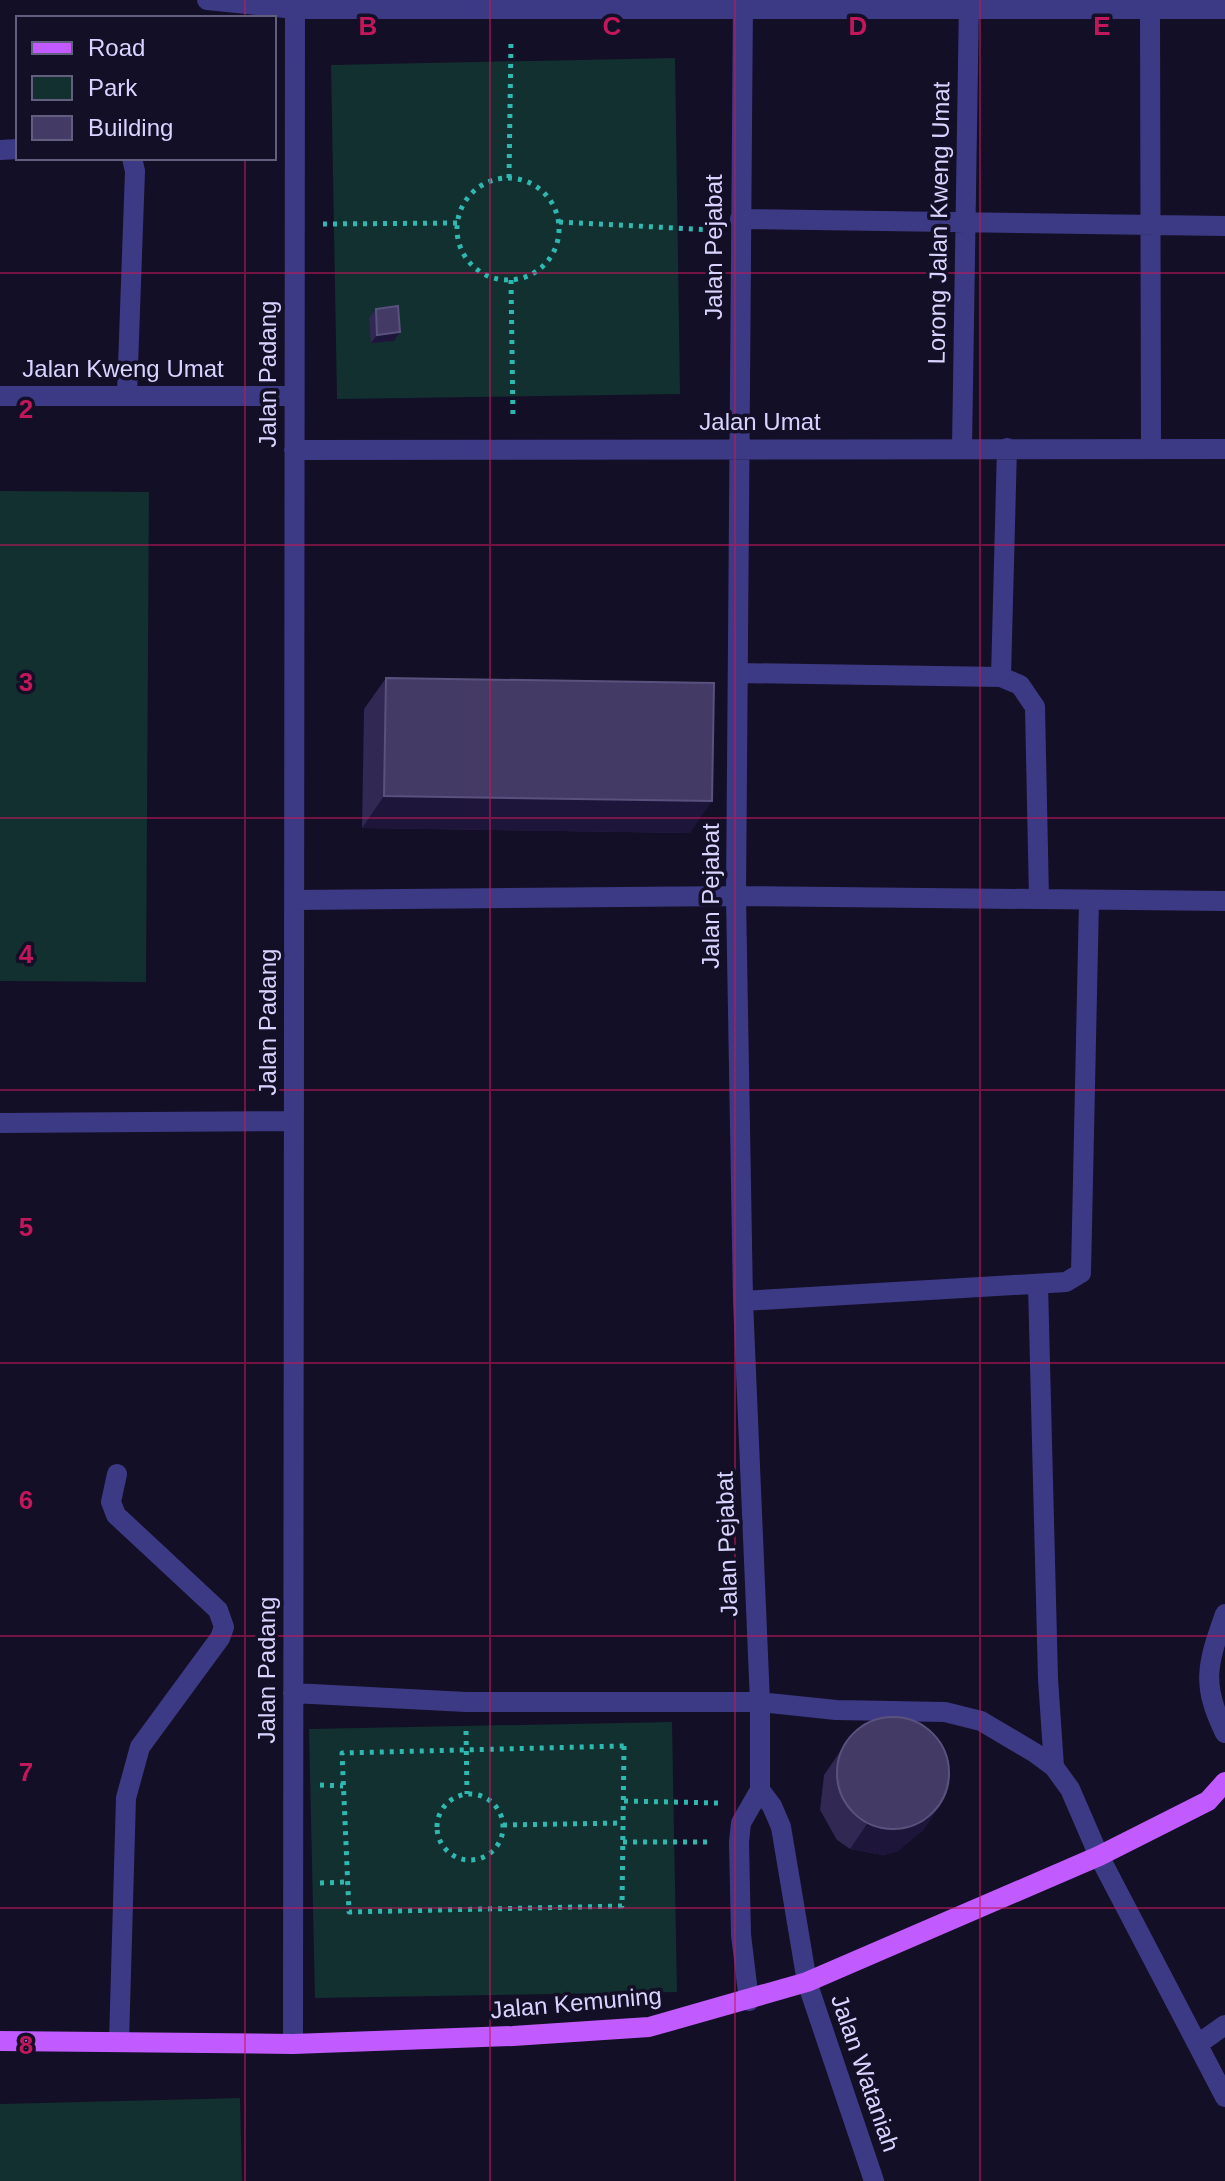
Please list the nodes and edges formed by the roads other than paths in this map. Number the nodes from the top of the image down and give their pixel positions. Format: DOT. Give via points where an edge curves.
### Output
graph roads {
  1 [pos="207,0"];
  2 [pos="295,4"];
  3 [pos="969,4"];
  4 [pos="743,5"];
  5 [pos="520,6"];
  6 [pos="1150,9"];
  7 [pos="1225,9"];
  8 [pos="132,160"];
  9 [pos="966,222"];
  10 [pos="740,225"];
  11 [pos="1151,225"];
  12 [pos="1225,226"];
  13 [pos="127,394"];
  14 [pos="0,396"];
  15 [pos="294,396"];
  16 [pos="962,448"];
  17 [pos="1007,448"];
  18 [pos="739,449"];
  19 [pos="1151,449"];
  20 [pos="1225,449"];
  21 [pos="294,450"];
  22 [pos="738,673"];
  23 [pos="1001,677"];
  24 [pos="736,896"];
  25 [pos="1039,899"];
  26 [pos="294,900"];
  27 [pos="1089,900"];
  28 [pos="1225,901"];
  29 [pos="294,1121"];
  30 [pos="0,1123"];
  31 [pos="1038,1284"];
  32 [pos="743,1301"];
  33 [pos="117,1474"];
  34 [pos="1225,1614"];
  35 [pos="293,1693"];
  36 [pos="760,1702"];
  37 [pos="1225,1733"];
  38 [pos="1054,1767"];
  39 [pos="1225,1782"];
  40 [pos="754,1797"];
  41 [pos="1216,1801"];
  42 [pos="1099,1856"];
  43 [pos="807,1982"];
  44 [pos="749,2001"];
  45 [pos="1225,2025"];
  46 [pos="0,2041"];
  47 [pos="119,2042"];
  48 [pos="293,2044"];
  49 [pos="1198,2044"];
  50 [pos="1225,2097"];
  51 [pos="874,2181"];
  1 -- 2 [label="street"];
  2 -- 5 [label="street"];
  2 -- 15 [label="street, Jalan Padang"];
  3 -- 4 [label="street"];
  3 -- 6 [label="street"];
  3 -- 9 [label="street, Lorong Jalan Kweng Umat"];
  4 -- 5 [label="street"];
  4 -- 10 [label="street, Jalan Pejabat"];
  6 -- 7 [label="street"];
  6 -- 11 [label="street"];
  8 -- 13 [label="street"];
  9 -- 10 [label="street"];
  9 -- 11 [label="street"];
  9 -- 16 [label="street, Lorong Jalan Kweng Umat"];
  10 -- 18 [label="street, Jalan Pejabat"];
  11 -- 12 [label="street"];
  11 -- 19 [label="street"];
  13 -- 14 [label="street, Jalan Kweng Umat"];
  13 -- 15 [label="street, Jalan Kweng Umat"];
  15 -- 21 [label="street, Jalan Padang"];
  16 -- 17 [label="street, Jalan Umat"];
  16 -- 18 [label="street, Jalan Umat"];
  17 -- 19 [label="street, Jalan Umat"];
  17 -- 23 [label="street"];
  18 -- 21 [label="street, Jalan Umat"];
  18 -- 22 [label="street, Jalan Pejabat"];
  19 -- 20 [label="street, Jalan Umat"];
  21 -- 26 [label="street, Jalan Padang"];
  22 -- 23 [label="street"];
  22 -- 24 [label="street, Jalan Pejabat"];
  23 -- 25 [label="street" via="1020,685 1035,707"];
  24 -- 25 [label="street"];
  24 -- 26 [label="street"];
  24 -- 32 [label="street, Jalan Pejabat"];
  25 -- 27 [label="street"];
  26 -- 29 [label="street, Jalan Padang"];
  27 -- 28 [label="street"];
  27 -- 31 [label="street" via="1083,1268 1071,1280"];
  29 -- 30 [label="street"];
  29 -- 35 [label="street, Jalan Padang"];
  31 -- 32 [label="street"];
  31 -- 38 [label="street"];
  32 -- 36 [label="street, Jalan Pejabat"];
  33 -- 47 [label="street" via="111,1502 116,1515 218,1610 224,1627 133,1762 126,1798"];
  34 -- 37 [label="street" via="1207,1686"];
  35 -- 36 [label="street" via="466,1702"];
  35 -- 48 [label="street, Jalan Padang"];
  36 -- 38 [label="street" via="957,1715 981,1721"];
  36 -- 40 [label="street, Jalan Pejabat"];
  38 -- 42 [label="street" via="1081,1811"];
  39 -- 41 [label="main road, Jalan Kemuning"];
  40 -- 43 [label="street, Jalan Pejabat" via="781,1827"];
  40 -- 44 [label="street, Jalan Pejabat" via="741,1823 739,1842"];
  41 -- 42 [label="main road, Jalan Kemuning"];
  42 -- 43 [label="main road, Jalan Kemuning"];
  42 -- 49 [label="street"];
  43 -- 44 [label="main road, Jalan Kemuning"];
  43 -- 51 [label="street, Jalan Wataniah"];
  44 -- 48 [label="main road, Jalan Kemuning" via="649,2027 599,2032"];
  45 -- 49 [label="street"];
  46 -- 47 [label="main road, Jalan Kemuning"];
  47 -- 48 [label="main road, Jalan Kemuning"];
  49 -- 50 [label="street"];
}
